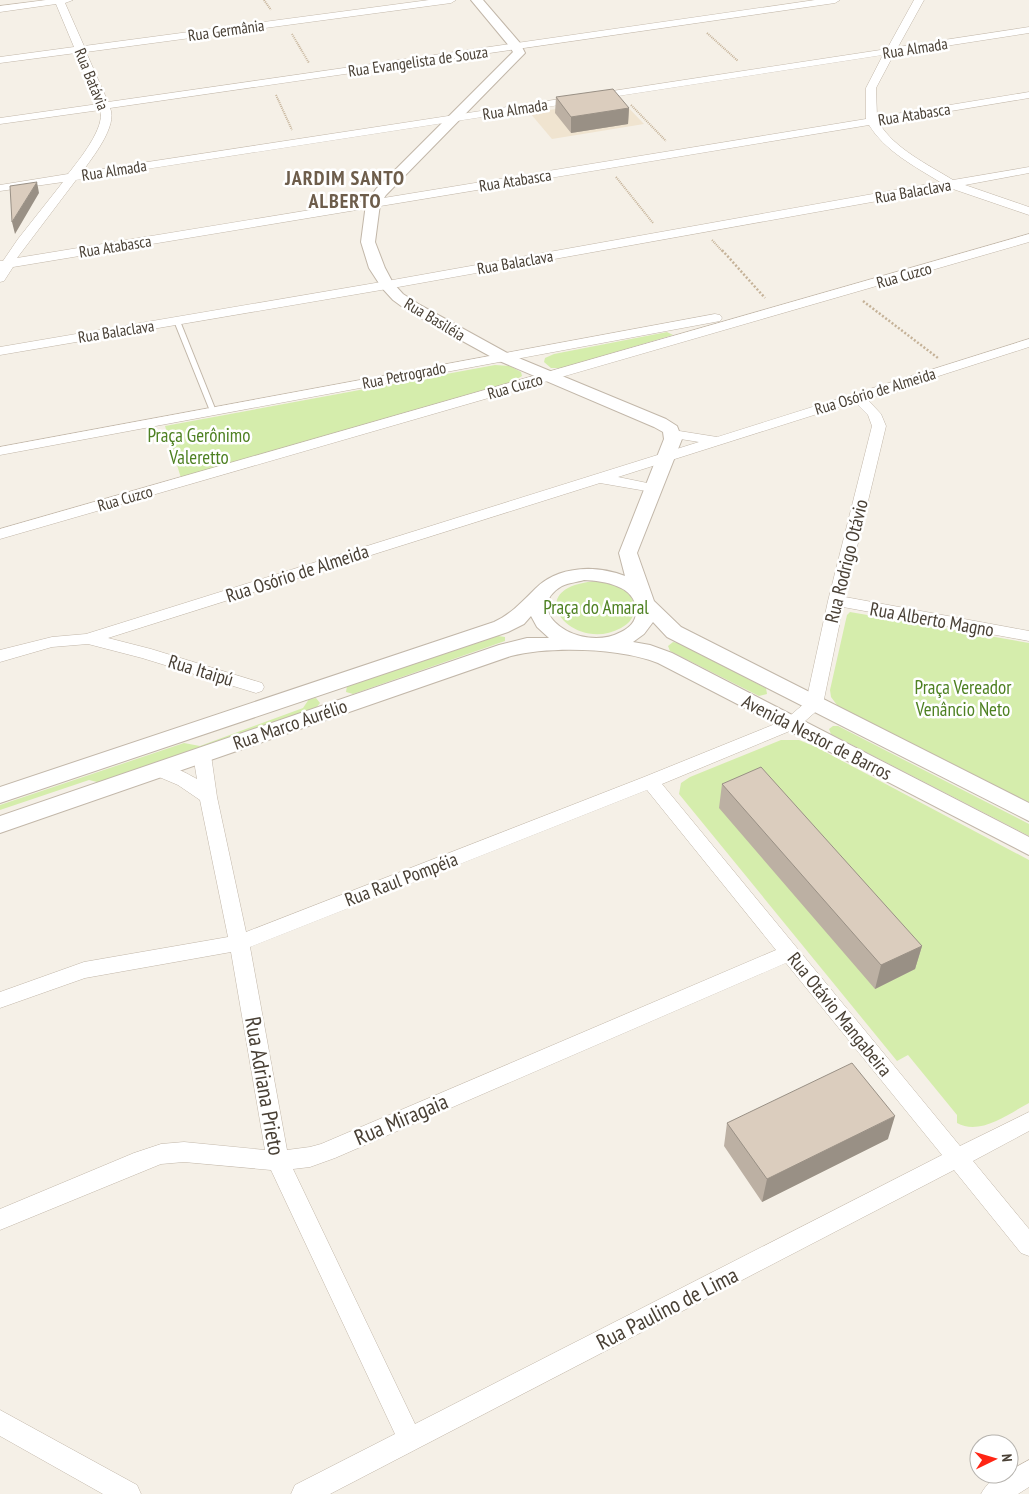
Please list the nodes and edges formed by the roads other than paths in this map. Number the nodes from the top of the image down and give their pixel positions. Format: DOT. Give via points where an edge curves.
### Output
graph roads {
  1 [pos="62,0"];
  2 [pos="452,0"];
  3 [pos="477,0"];
  4 [pos="835,0"];
  5 [pos="918,0"];
  6 [pos="0,9"];
  7 [pos="1029,30"];
  8 [pos="516,46"];
  9 [pos="81,50"];
  10 [pos="890,52"];
  11 [pos="0,60"];
  12 [pos="1029,95"];
  13 [pos="104,106"];
  14 [pos="454,119"];
  15 [pos="0,121"];
  16 [pos="872,121"];
  17 [pos="1029,170"];
  18 [pos="72,177"];
  19 [pos="951,184"];
  20 [pos="0,188"];
  21 [pos="372,204"];
  22 [pos="1029,211"];
  23 [pos="1029,238"];
  24 [pos="4,264"];
  25 [pos="0,278"];
  26 [pos="387,285"];
  27 [pos="808,300"];
  28 [pos="177,321"];
  29 [pos="1029,343"];
  30 [pos="0,351"];
  31 [pos="502,357"];
  32 [pos="551,376"];
  33 [pos="858,396"];
  34 [pos="213,411"];
  35 [pos="673,434"];
  36 [pos="720,440"];
  37 [pos="0,452"];
  38 [pos="665,458"];
  39 [pos="592,479"];
  40 [pos="652,488"];
  41 [pos="0,534"];
  42 [pos="628,553"];
  43 [pos="573,576"];
  44 [pos="542,594"];
  45 [pos="643,599"];
  46 [pos="836,601"];
  47 [pos="150,620"];
  48 [pos="1029,636"];
  49 [pos="87,639"];
  50 [pos="592,644"];
  51 [pos="146,653"];
  52 [pos="0,656"];
  53 [pos="256,687"];
  54 [pos="319,689"];
  55 [pos="814,704"];
  56 [pos="333,710"];
  57 [pos="792,724"];
  58 [pos="202,755"];
  59 [pos="158,770"];
  60 [pos="650,782"];
  61 [pos="0,795"];
  62 [pos="208,797"];
  63 [pos="1029,813"];
  64 [pos="0,825"];
  65 [pos="1029,847"];
  66 [pos="239,942"];
  67 [pos="790,953"];
  68 [pos="0,1000"];
  69 [pos="1029,1121"];
  70 [pos="957,1158"];
  71 [pos="278,1161"];
  72 [pos="0,1220"];
  73 [pos="1029,1246"];
  74 [pos="0,1422"];
  75 [pos="410,1440"];
  76 [pos="1029,1473"];
  77 [pos="128,1494"];
  78 [pos="304,1494"];
  79 [pos="994,1494"];
  1 -- 6 [label="street"];
  1 -- 9 [label="street, Rua Batávia"];
  2 -- 9 [label="street, Rua Germânia"];
  3 -- 8 [label="street"];
  4 -- 8 [label="street, Rua Evangelista de Souza"];
  5 -- 10 [label="street"];
  7 -- 10 [label="street, Rua Almada"];
  8 -- 13 [label="street, Rua Evangelista de Souza"];
  8 -- 14 [label="street" via="518,57"];
  9 -- 11 [label="street, Rua Germânia"];
  9 -- 13 [label="street, Rua Batávia"];
  10 -- 14 [label="street, Rua Almada"];
  10 -- 16 [label="street" via="871,88"];
  12 -- 16 [label="street, Rua Atabasca"];
  13 -- 15 [label="street, Rua Evangelista de Souza"];
  13 -- 18 [label="street, Rua Batávia" via="108,116 105,126"];
  14 -- 18 [label="street, Rua Almada"];
  14 -- 21 [label="street" via="390,181"];
  16 -- 19 [label="street" via="880,134 904,154"];
  16 -- 21 [label="street, Rua Atabasca"];
  17 -- 19 [label="street, Rua Balaclava"];
  18 -- 20 [label="street, Rua Almada"];
  18 -- 24 [label="street, Rua Batávia"];
  19 -- 22 [label="street"];
  19 -- 26 [label="street, Rua Balaclava"];
  21 -- 24 [label="street, Rua Atabasca"];
  21 -- 26 [label="street, Rua Basiléia" via="368,242"];
  23 -- 27 [label="street, Rua Cuzco"];
  24 -- 25 [label="street, Rua Batávia"];
  26 -- 28 [label="street, Rua Balaclava"];
  26 -- 31 [label="street, Rua Basiléia" via="414,308"];
  27 -- 31 [label="street, Rua Petrogrado"];
  27 -- 32 [label="street, Rua Cuzco"];
  28 -- 30 [label="street, Rua Balaclava"];
  28 -- 34 [label="lane"];
  29 -- 33 [label="street, Rua Osório de Almeida"];
  31 -- 32 [label="street, Rua Basiléia"];
  31 -- 34 [label="street, Rua Petrogrado"];
  32 -- 35 [label="street, Rua Basiléia" via="667,426"];
  32 -- 41 [label="street, Rua Cuzco"];
  33 -- 36 [label="street, Rua Osório de Almeida"];
  33 -- 46 [label="street, Rua Rodrigo Otávio" via="874,414 879,426"];
  34 -- 37 [label="street, Rua Petrogrado"];
  35 -- 36 [label="street, Rua Osório de Almeida"];
  35 -- 38 [label="street"];
  36 -- 38 [label="street, Rua Osório de Almeida"];
  38 -- 39 [label="street, Rua Osório de Almeida"];
  38 -- 40 [label="street"];
  39 -- 40 [label="street, Rua Osório de Almeida"];
  39 -- 47 [label="street, Rua Osório de Almeida"];
  40 -- 42 [label="street"];
  42 -- 43 [label="street"];
  42 -- 45 [label="street"];
  43 -- 44 [label="street" via="558,581"];
  43 -- 45 [label="street" via="596,574 612,577 627,583"];
  44 -- 50 [label="street" via="537,609 544,625 561,638"];
  44 -- 54 [label="street, Rua Marco Aurélio" via="517,619 502,627"];
  45 -- 50 [label="street" via="645,617 637,630 621,640"];
  45 -- 55 [label="street, Avenida Nestor de Barros" via="674,632"];
  46 -- 48 [label="street, Rua Alberto Magno"];
  46 -- 55 [label="street, Rua Rodrigo Otávio"];
  47 -- 49 [label="street, Rua Osório de Almeida"];
  47 -- 51 [label="street, Rua Itaipú" via="143,638"];
  49 -- 51 [label="street, Rua Itaipú"];
  49 -- 52 [label="street, Rua Osório de Almeida" via="52,642"];
  50 -- 56 [label="street, Rua Marco Aurélio" via="527,645 506,650"];
  50 -- 57 [label="street, Avenida Nestor de Barros" via="643,650 665,658"];
  51 -- 53 [label="street, Rua Itaipú"];
  54 -- 56 [label="street"];
  54 -- 61 [label="street, Rua Marco Aurélio"];
  55 -- 57 [label="street"];
  55 -- 63 [label="street, Avenida Nestor de Barros"];
  56 -- 58 [label="street, Rua Marco Aurélio"];
  57 -- 60 [label="street, Rua Raul Pompéia"];
  57 -- 65 [label="street, Avenida Nestor de Barros"];
  58 -- 59 [label="street, Rua Marco Aurélio"];
  58 -- 62 [label="street, Rua Adriana Prieto"];
  59 -- 62 [label="street" via="174,774"];
  59 -- 64 [label="street, Rua Marco Aurélio"];
  60 -- 66 [label="street, Rua Raul Pompéia"];
  60 -- 67 [label="street, Rua Otávio Mangabeira"];
  62 -- 66 [label="street, Rua Adriana Prieto"];
  66 -- 68 [label="street, Rua Raul Pompéia" via="84,970"];
  66 -- 71 [label="street, Rua Adriana Prieto"];
  67 -- 70 [label="street, Rua Otávio Mangabeira"];
  67 -- 71 [label="street, Rua Miragaia" via="326,1151 310,1157"];
  69 -- 70 [label="street, Rua Paulino de Lima"];
  70 -- 73 [label="street, Rua Otávio Mangabeira"];
  70 -- 75 [label="street, Rua Paulino de Lima"];
  71 -- 72 [label="street, Rua Miragaia" via="184,1152 161,1154"];
  71 -- 75 [label="street, Rua Adriana Prieto"];
  74 -- 77 [label="street"];
  75 -- 78 [label="street, Rua Paulino de Lima"];
  76 -- 79 [label="street"];
}
